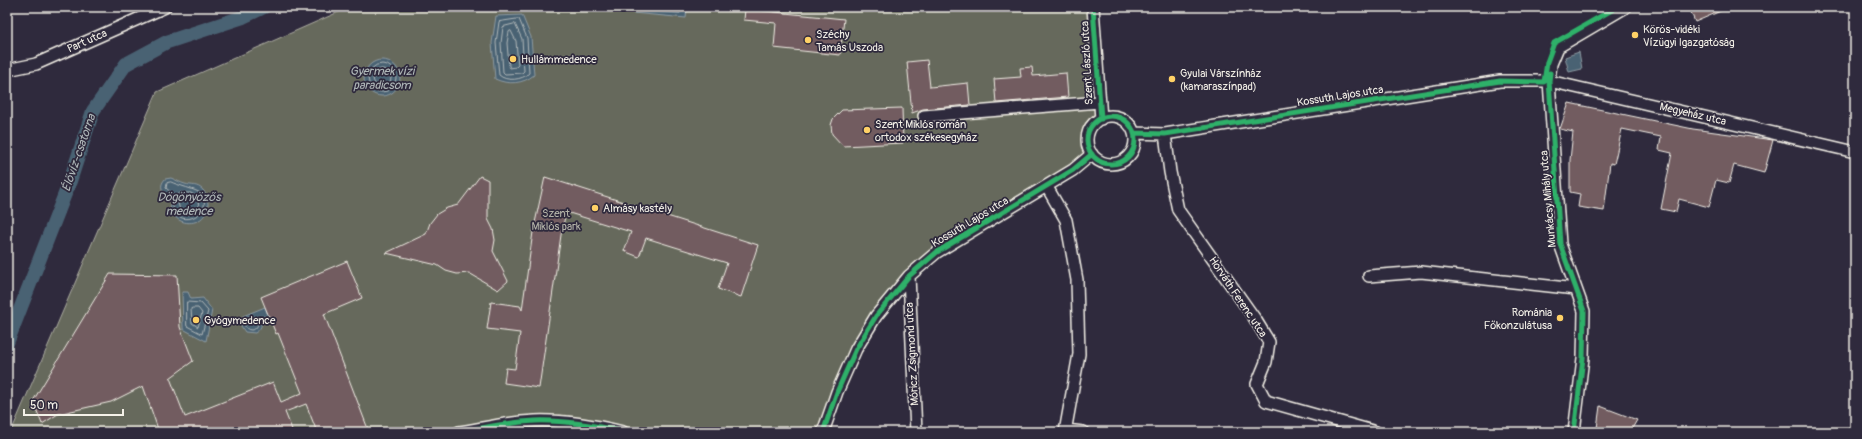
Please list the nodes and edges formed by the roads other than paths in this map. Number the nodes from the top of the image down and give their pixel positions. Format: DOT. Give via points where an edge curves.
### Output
graph roads {
  1 [pos="165,7"];
  2 [pos="1094,7"];
  3 [pos="1626,7"];
  4 [pos="7,70"];
  5 [pos="1549,81"];
  6 [pos="1100,102"];
  7 [pos="924,116"];
  8 [pos="1101,118"];
  9 [pos="1134,133"];
  10 [pos="1165,134"];
  11 [pos="1855,142"];
  12 [pos="1837,147"];
  13 [pos="1855,152"];
  14 [pos="1092,154"];
  15 [pos="1047,187"];
  16 [pos="909,276"];
  17 [pos="1369,276"];
  18 [pos="1576,289"];
  19 [pos="1065,431"];
  20 [pos="459,432"];
  21 [pos="623,432"];
  22 [pos="823,432"];
  23 [pos="916,432"];
  24 [pos="1083,432"];
  25 [pos="1376,432"];
  26 [pos="1574,432"];
  1 -- 4 [label="street, Part utca" via="36,64"];
  2 -- 6 [label="street, Szent László utca"];
  3 -- 5 [label="street, Munkácsy Mihály utca" via="1558,47 1551,64"];
  5 -- 10 [label="street, Kossuth Lajos utca" via="1500,81"];
  5 -- 12 [label="street, Megyeház utca"];
  5 -- 18 [label="street, Munkácsy Mihály utca" via="1560,244"];
  6 -- 7 [label="street"];
  6 -- 8 [label="street, Szent László utca"];
  8 -- 9 [label="street" via="1109,116 1124,120"];
  8 -- 14 [label="street" via="1094,124 1088,138"];
  9 -- 10 [label="street, Kossuth Lajos utca"];
  9 -- 14 [label="street" via="1133,149 1122,161 1106,163"];
  10 -- 25 [label="street, Horváth Ferenc utca" via="1178,210 1269,342 1266,362 1258,384 1266,401"];
  11 -- 12 [label="street"];
  12 -- 13 [label="street, Megyeház utca"];
  14 -- 15 [label="street, Kossuth Lajos utca"];
  15 -- 16 [label="street, Kossuth Lajos utca" via="937,252"];
  15 -- 19 [label="street" via="1066,220 1077,280 1079,354"];
  16 -- 22 [label="street, Kossuth Lajos utca" via="876,316 856,350"];
  16 -- 23 [label="street, Móricz Zsigmond utca"];
  17 -- 18 [label="street" via="1421,272"];
  18 -- 26 [label="street, Munkácsy Mihály utca" via="1584,311 1583,358"];
  19 -- 24 [label="street"];
  20 -- 21 [label="street" via="513,422 536,421"];
}
